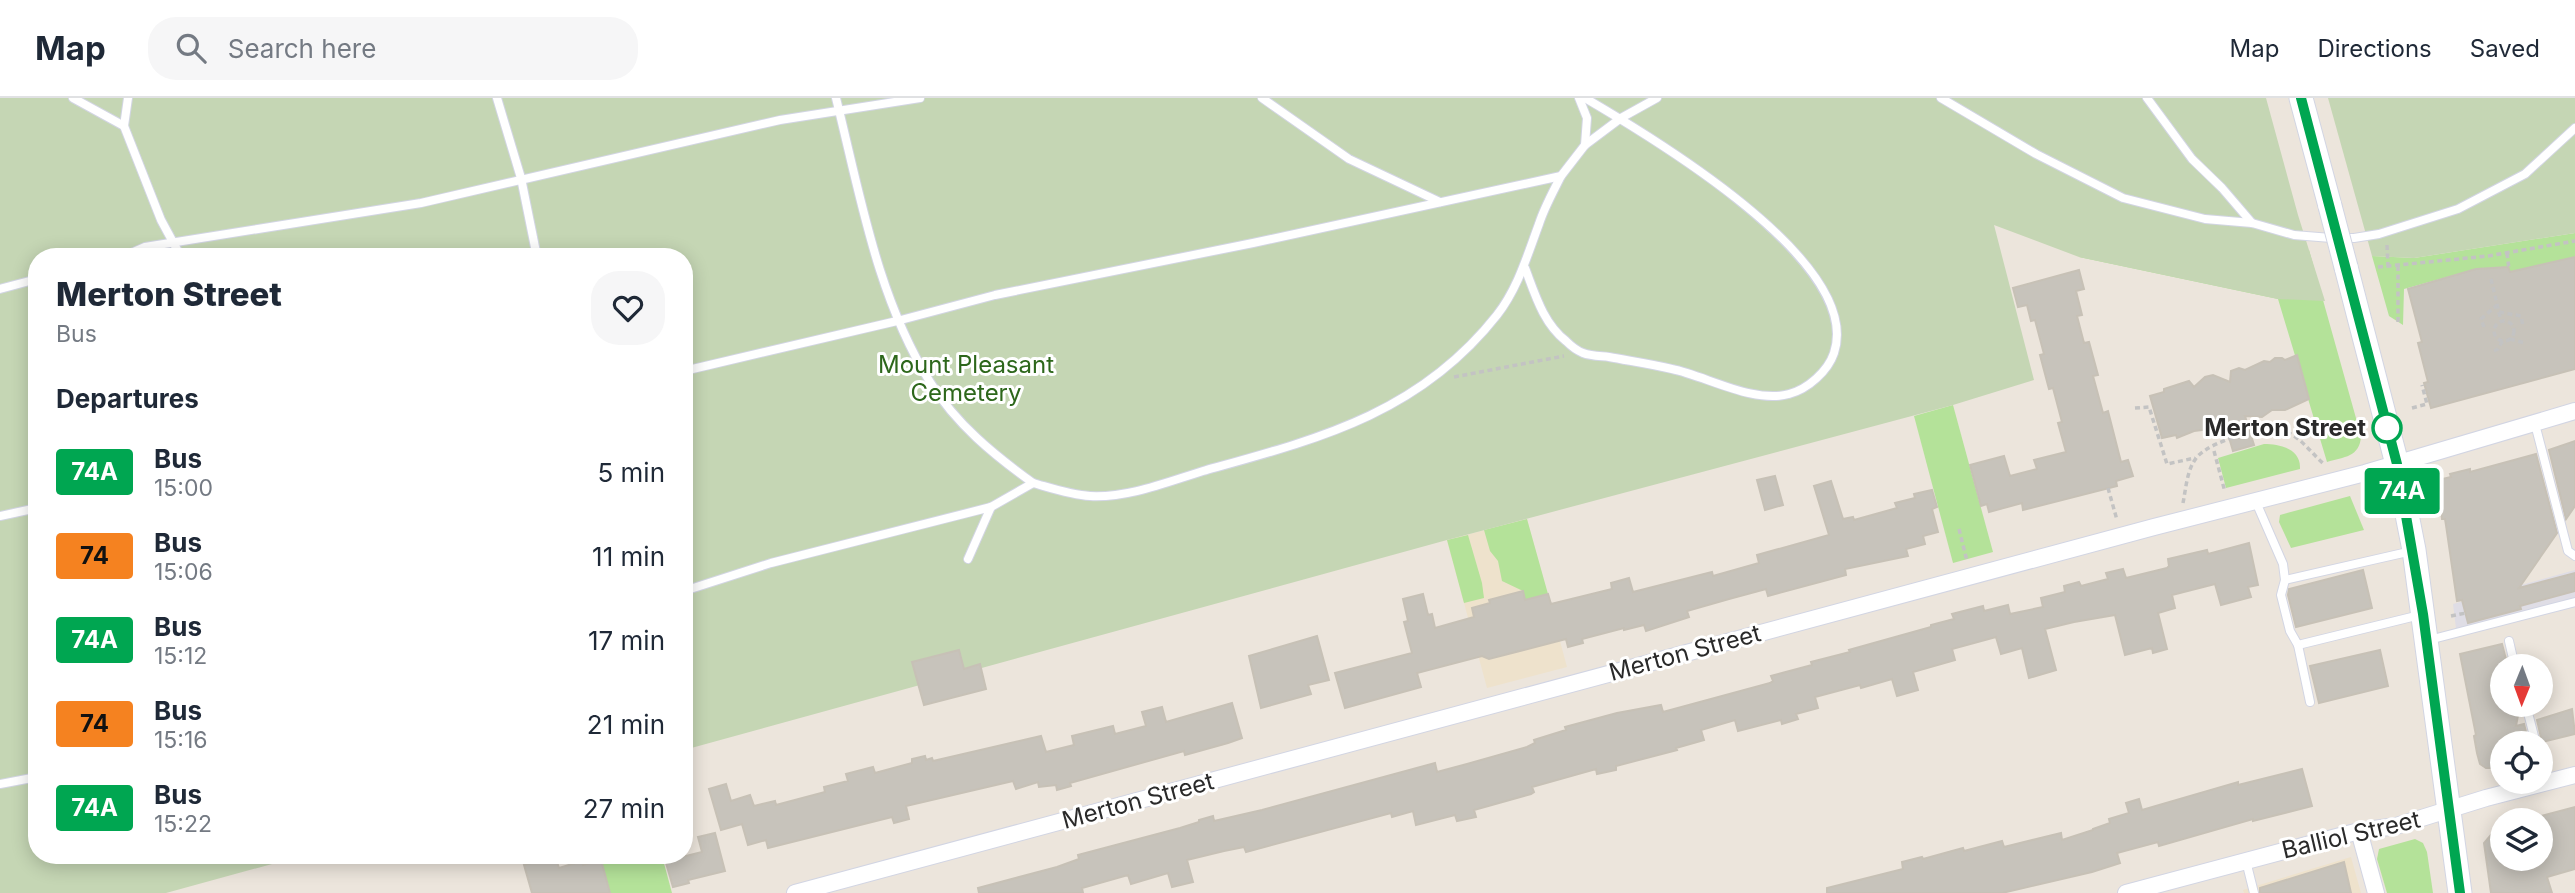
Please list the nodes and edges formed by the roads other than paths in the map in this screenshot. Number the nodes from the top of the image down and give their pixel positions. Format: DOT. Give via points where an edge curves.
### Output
graph roads {
  1 [pos="73,98"];
  2 [pos="128,98"];
  3 [pos="497,98"];
  4 [pos="836,98"];
  5 [pos="920,98"];
  6 [pos="1262,98"];
  7 [pos="1582,98"];
  8 [pos="1657,98"];
  9 [pos="1941,98"];
  10 [pos="2147,98"];
  11 [pos="2301,98"];
  12 [pos="839,110"];
  13 [pos="1621,118"];
  14 [pos="124,127"];
  15 [pos="2575,128"];
  16 [pos="1586,145"];
  17 [pos="1561,176"];
  18 [pos="521,178"];
  19 [pos="1440,202"];
  20 [pos="2252,223"];
  21 [pos="173,242"];
  22 [pos="143,248"];
  23 [pos="176,248"];
  24 [pos="535,248"];
  25 [pos="1525,268"];
  26 [pos="28,281"];
  27 [pos="0,289"];
  28 [pos="897,321"];
  29 [pos="693,369"];
  30 [pos="2575,411"];
  31 [pos="2535,424"];
  32 [pos="2397,464"];
  33 [pos="1033,483"];
  34 [pos="2256,502"];
  35 [pos="991,507"];
  36 [pos="28,510"];
  37 [pos="0,516"];
  38 [pos="2414,550"];
  39 [pos="2575,556"];
  40 [pos="968,559"];
  41 [pos="2285,580"];
  42 [pos="693,588"];
  43 [pos="2575,602"];
  44 [pos="2423,614"];
  45 [pos="2427,641"];
  46 [pos="2509,641"];
  47 [pos="2298,645"];
  48 [pos="2512,654"];
  49 [pos="2310,702"];
  50 [pos="2575,775"];
  51 [pos="28,779"];
  52 [pos="2553,781"];
  53 [pos="0,784"];
  54 [pos="2502,794"];
  55 [pos="2449,811"];
  56 [pos="2359,831"];
  57 [pos="2246,861"];
  58 [pos="795,893"];
  59 [pos="2126,893"];
  60 [pos="2255,893"];
  61 [pos="2376,893"];
  62 [pos="2460,893"];
  1 -- 14 [label="lane"];
  2 -- 14 [label="lane"];
  3 -- 18 [label="lane"];
  4 -- 12 [label="lane"];
  5 -- 12 [label="lane"];
  6 -- 19 [label="lane" via="1349,159"];
  7 -- 13 [label="lane"];
  7 -- 16 [label="lane"];
  8 -- 13 [label="lane"];
  9 -- 20 [label="lane" via="2046,160 2123,198 2205,219"];
  10 -- 20 [label="lane" via="2192,159"];
  11 -- 32 [label="main road, bridge"];
  12 -- 18 [label="lane"];
  12 -- 28 [label="lane" via="867,227"];
  13 -- 16 [label="lane"];
  13 -- 25 [label="lane" via="1726,189 1813,274 1827,292 1837,320 1838,338 1824,371 1814,382 1788,395 1767,396 1674,369 1583,353 1549,324"];
  14 -- 21 [label="lane"];
  15 -- 20 [label="lane" via="2525,174 2486,197 2379,234 2354,239 2294,235"];
  16 -- 17 [label="lane"];
  17 -- 19 [label="lane"];
  17 -- 25 [label="lane" via="1539,222"];
  18 -- 21 [label="lane" via="421,203"];
  18 -- 24 [label="lane"];
  19 -- 28 [label="lane" via="995,295"];
  21 -- 22 [label="lane"];
  21 -- 23 [label="lane"];
  25 -- 33 [label="lane" via="1498,314 1451,366 1408,396 1353,425 1110,495 1088,496"];
  26 -- 27 [label="lane"];
  28 -- 29 [label="lane"];
  28 -- 33 [label="lane" via="931,383 968,430"];
  30 -- 31 [label="street, Merton Street"];
  31 -- 32 [label="street, Merton Street"];
  31 -- 39 [label="lane" via="2568,551"];
  32 -- 34 [label="street, Merton Street"];
  32 -- 38 [label="main road"];
  33 -- 35 [label="lane"];
  34 -- 41 [label="lane" via="2283,564"];
  34 -- 58 [label="street, Merton Street"];
  35 -- 40 [label="lane"];
  35 -- 42 [label="lane" via="783,559"];
  36 -- 37 [label="lane"];
  38 -- 41 [label="lane"];
  38 -- 44 [label="main road"];
  41 -- 47 [label="lane" via="2281,595"];
  43 -- 45 [label="lane"];
  44 -- 45 [label="main road"];
  44 -- 47 [label="lane"];
  45 -- 55 [label="main road"];
  46 -- 48 [label="lane"];
  47 -- 49 [label="lane"];
  50 -- 52 [label="street, Balliol Street"];
  51 -- 53 [label="lane"];
  54 -- 55 [label="street, Balliol Street"];
  55 -- 56 [label="street, Balliol Street"];
  55 -- 62 [label="main road"];
  56 -- 57 [label="street, Balliol Street"];
  56 -- 61 [label="street"];
  57 -- 59 [label="street, Balliol Street"];
  57 -- 60 [label="lane"];
}
